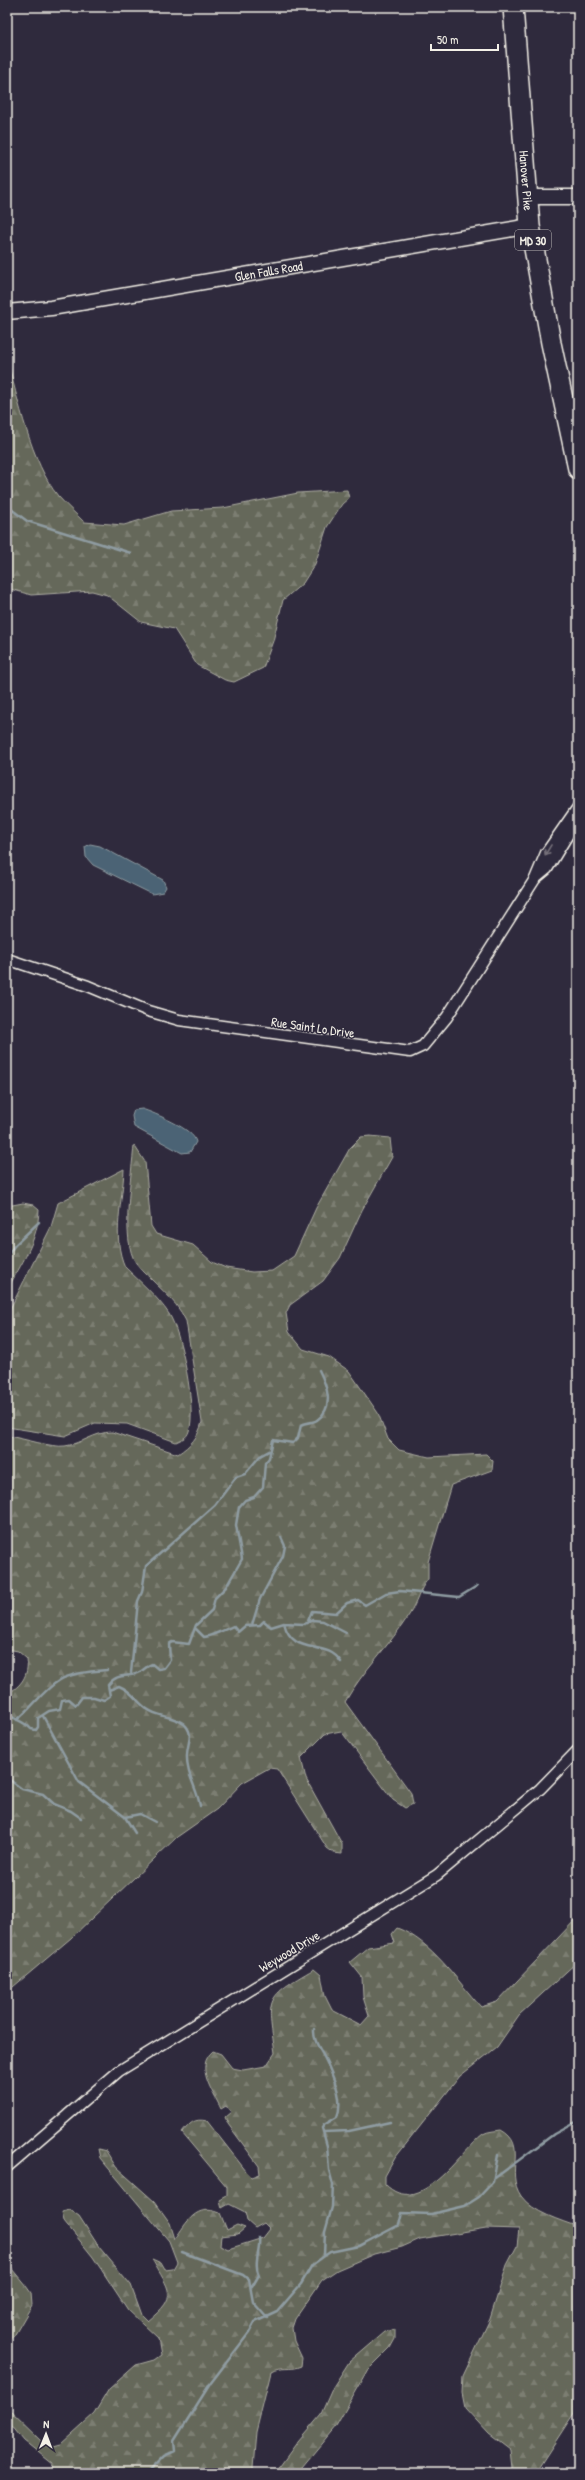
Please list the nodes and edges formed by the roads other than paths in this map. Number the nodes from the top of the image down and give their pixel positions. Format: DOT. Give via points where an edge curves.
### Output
graph roads {
  1 [pos="513,7"];
  2 [pos="527,197"];
  3 [pos="578,197"];
  4 [pos="530,226"];
  5 [pos="7,312"];
  6 [pos="578,469"];
  7 [pos="578,807"];
  8 [pos="578,818"];
  9 [pos="535,879"];
  10 [pos="7,959"];
  11 [pos="578,1750"];
  12 [pos="7,2167"];
  1 -- 2 [label="highway, Hanover Pike / MD 30"];
  2 -- 3 [label="street"];
  2 -- 4 [label="highway, Hanover Pike / MD 30"];
  4 -- 5 [label="street, Glen Falls Road" via="51,308"];
  4 -- 6 [label="highway, Hanover Pike / MD 30"];
  7 -- 9 [label="street, Rue Saint Lo Drive, one-way" via="546,853"];
  8 -- 9 [label="street, Rue Saint Lo Drive" via="547,869"];
  9 -- 10 [label="street, Rue Saint Lo Drive" via="447,1017 423,1046 410,1052 171,1018 110,993"];
  11 -- 12 [label="street, Weywood Drive" via="540,1789 437,1875 119,2071"];
}
